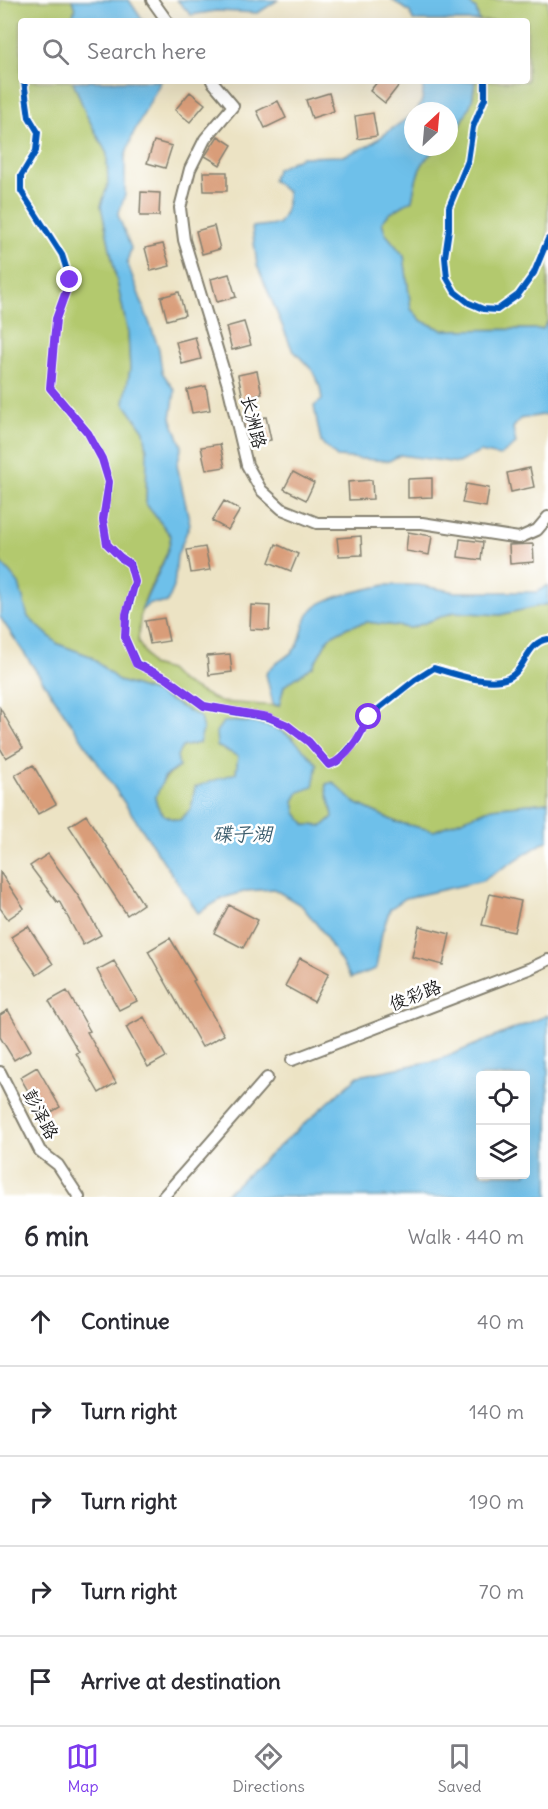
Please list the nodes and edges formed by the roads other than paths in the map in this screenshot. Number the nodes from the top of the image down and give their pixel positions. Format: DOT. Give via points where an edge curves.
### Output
graph roads {
  1 [pos="152,0"];
  2 [pos="165,18"];
  3 [pos="215,84"];
  4 [pos="548,517"];
  5 [pos="548,960"];
  6 [pos="292,1060"];
  7 [pos="0,1072"];
  8 [pos="267,1078"];
  9 [pos="79,1197"];
  10 [pos="163,1197"];
  1 -- 2 [label="street"];
  3 -- 4 [label="street, 长洲路" via="233,106 205,139 190,169 180,208 184,240 228,385 247,465 261,490 282,509 317,523 422,523 519,538 537,530"];
  5 -- 6 [label="street, 俊彩路"];
  7 -- 9 [label="street, 彭泽路" via="40,1151 58,1165"];
  8 -- 10 [label="street"];
}
